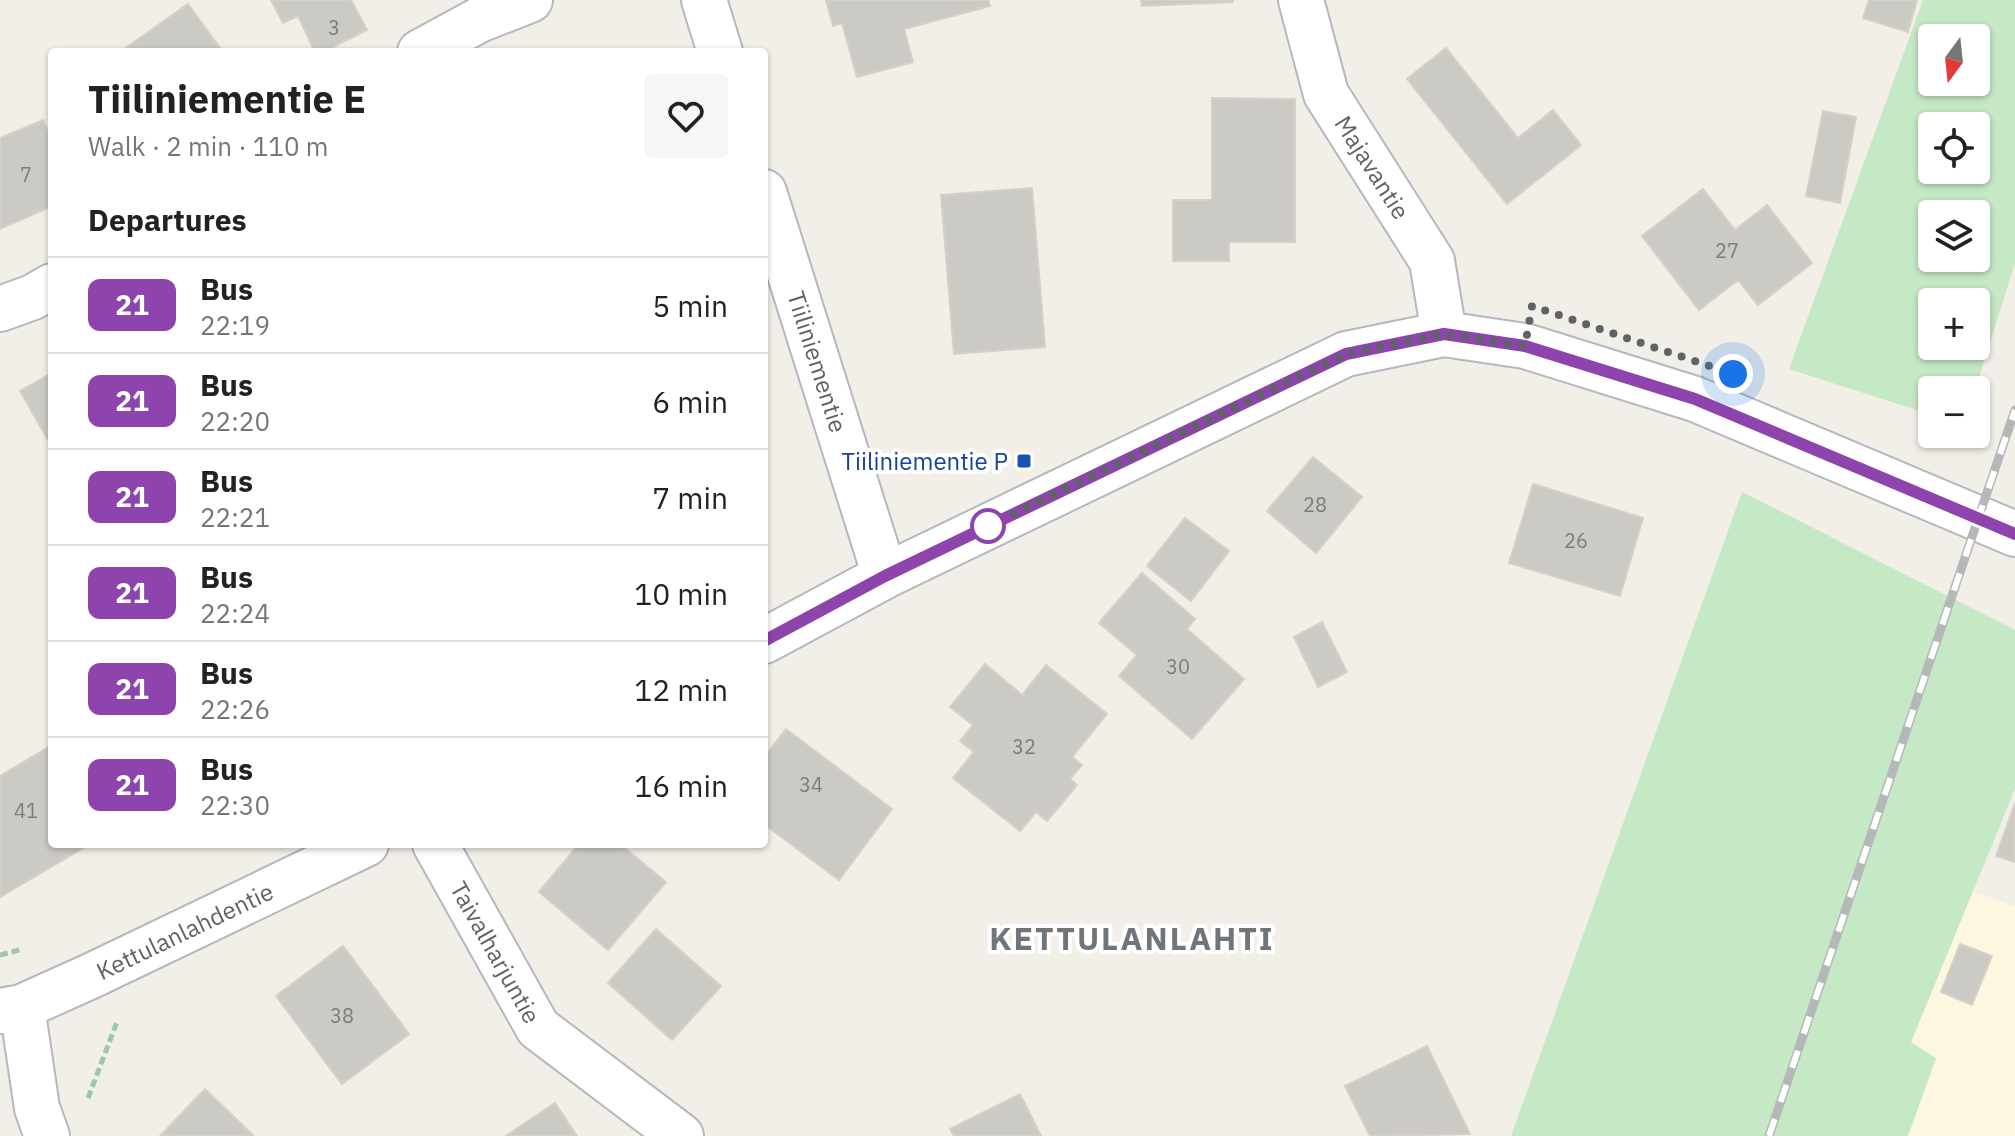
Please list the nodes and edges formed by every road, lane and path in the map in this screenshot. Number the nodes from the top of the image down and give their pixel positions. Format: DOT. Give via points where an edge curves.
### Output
graph roads {
  1 [pos="530,0"];
  2 [pos="704,0"];
  3 [pos="1301,0"];
  4 [pos="427,48"];
  5 [pos="719,48"];
  6 [pos="768,205"];
  7 [pos="48,288"];
  8 [pos="0,309"];
  9 [pos="1444,334"];
  10 [pos="2015,534"];
  11 [pos="885,576"];
  12 [pos="768,639"];
  13 [pos="357,848"];
  14 [pos="437,848"];
  15 [pos="11,1009"];
  16 [pos="116,1023"];
  17 [pos="87,1100"];
  18 [pos="47,1136"];
  19 [pos="681,1136"];
  1 -- 4 [label="street"];
  2 -- 5 [label="street"];
  3 -- 9 [label="street, Majavantie" via="1326,94 1432,261"];
  6 -- 11 [label="street, Tiiliniementie"];
  7 -- 8 [label="street"];
  9 -- 10 [label="street" via="1525,346 1695,399"];
  9 -- 11 [label="street" via="1346,354"];
  11 -- 12 [label="street"];
  13 -- 15 [label="street, Kettulanlahdentie"];
  14 -- 19 [label="street, Taivalharjuntie" via="538,1028"];
  15 -- 18 [label="street"];
  16 -- 17 [label="path"];
}
